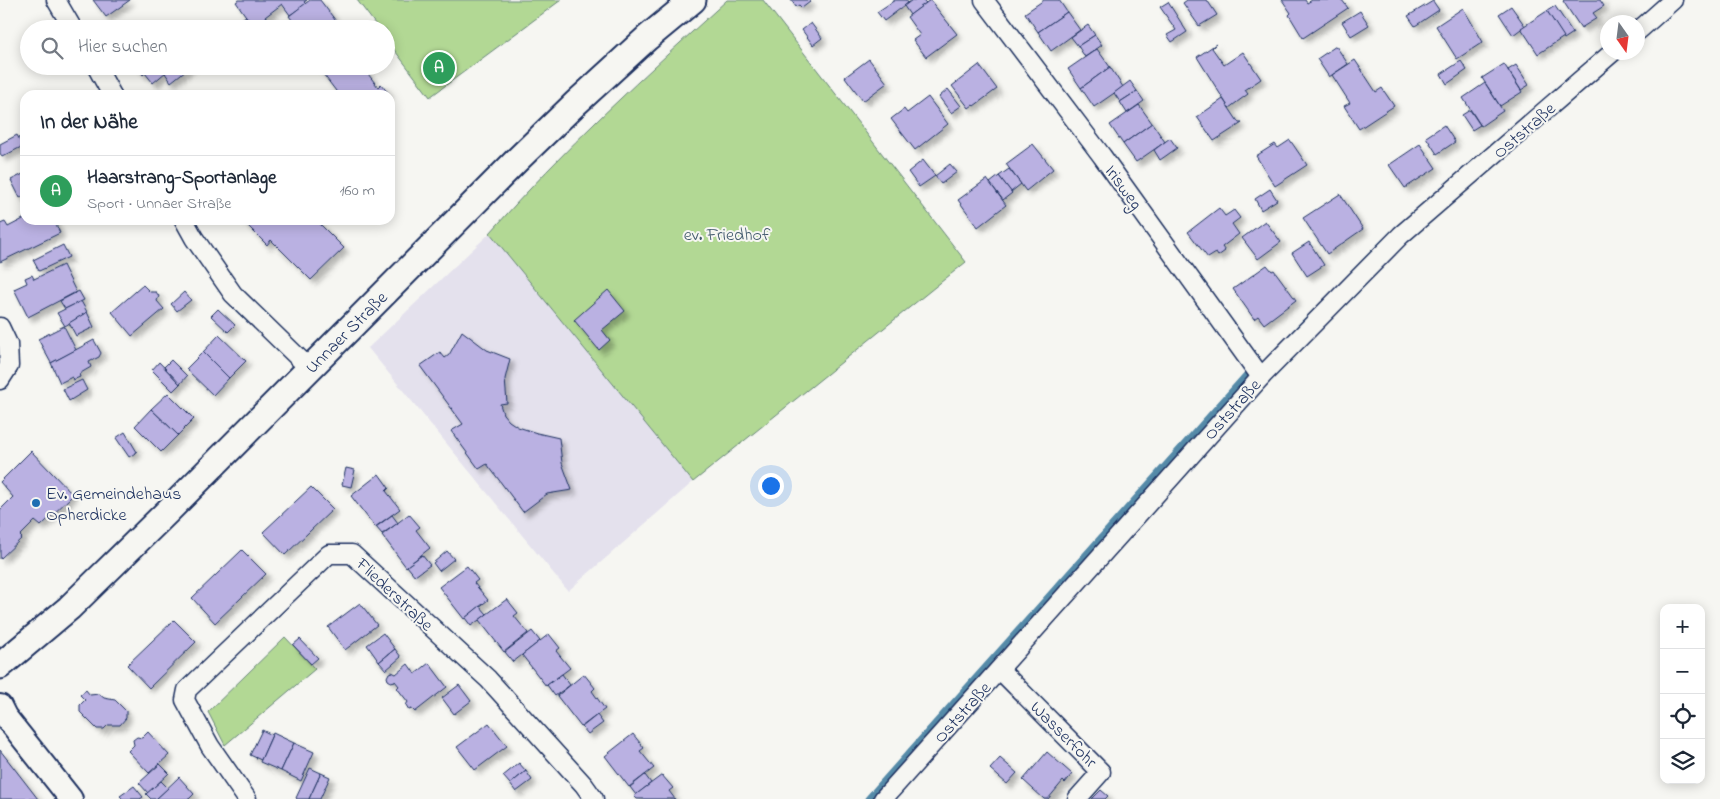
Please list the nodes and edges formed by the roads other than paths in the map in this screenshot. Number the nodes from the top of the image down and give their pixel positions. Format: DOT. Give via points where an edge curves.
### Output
graph roads {
  1 [pos="56,0"];
  2 [pos="693,0"];
  3 [pos="984,0"];
  4 [pos="1673,0"];
  5 [pos="68,20"];
  6 [pos="1645,25"];
  7 [pos="1604,60"];
  8 [pos="101,75"];
  9 [pos="109,90"];
  10 [pos="187,225"];
  11 [pos="0,327"];
  12 [pos="309,368"];
  13 [pos="1261,377"];
  14 [pos="0,380"];
  15 [pos="0,666"];
  16 [pos="1000,670"];
  17 [pos="0,706"];
  18 [pos="71,799"];
  19 [pos="247,799"];
  20 [pos="594,799"];
  21 [pos="883,799"];
  22 [pos="1077,799"];
  1 -- 5 [label="street"];
  2 -- 12 [label="main road, Unnaer Straße" via="576,103"];
  3 -- 13 [label="street, Irisweg" via="1102,156"];
  4 -- 6 [label="street"];
  7 -- 13 [label="street, Oststraße" via="1401,235"];
  8 -- 9 [label="street"];
  10 -- 12 [label="street" via="233,294"];
  11 -- 14 [label="street" via="8,344 9,366"];
  12 -- 15 [label="main road, Unnaer Straße" via="76,601"];
  13 -- 16 [label="street, Oststraße"];
  16 -- 21 [label="street, Oststraße"];
  16 -- 22 [label="street, Wasserfohr" via="1101,772"];
  17 -- 18 [label="street"];
  19 -- 20 [label="street, Fliederstraße" via="210,746 185,700 187,690 329,554 352,554 488,679"];
}
